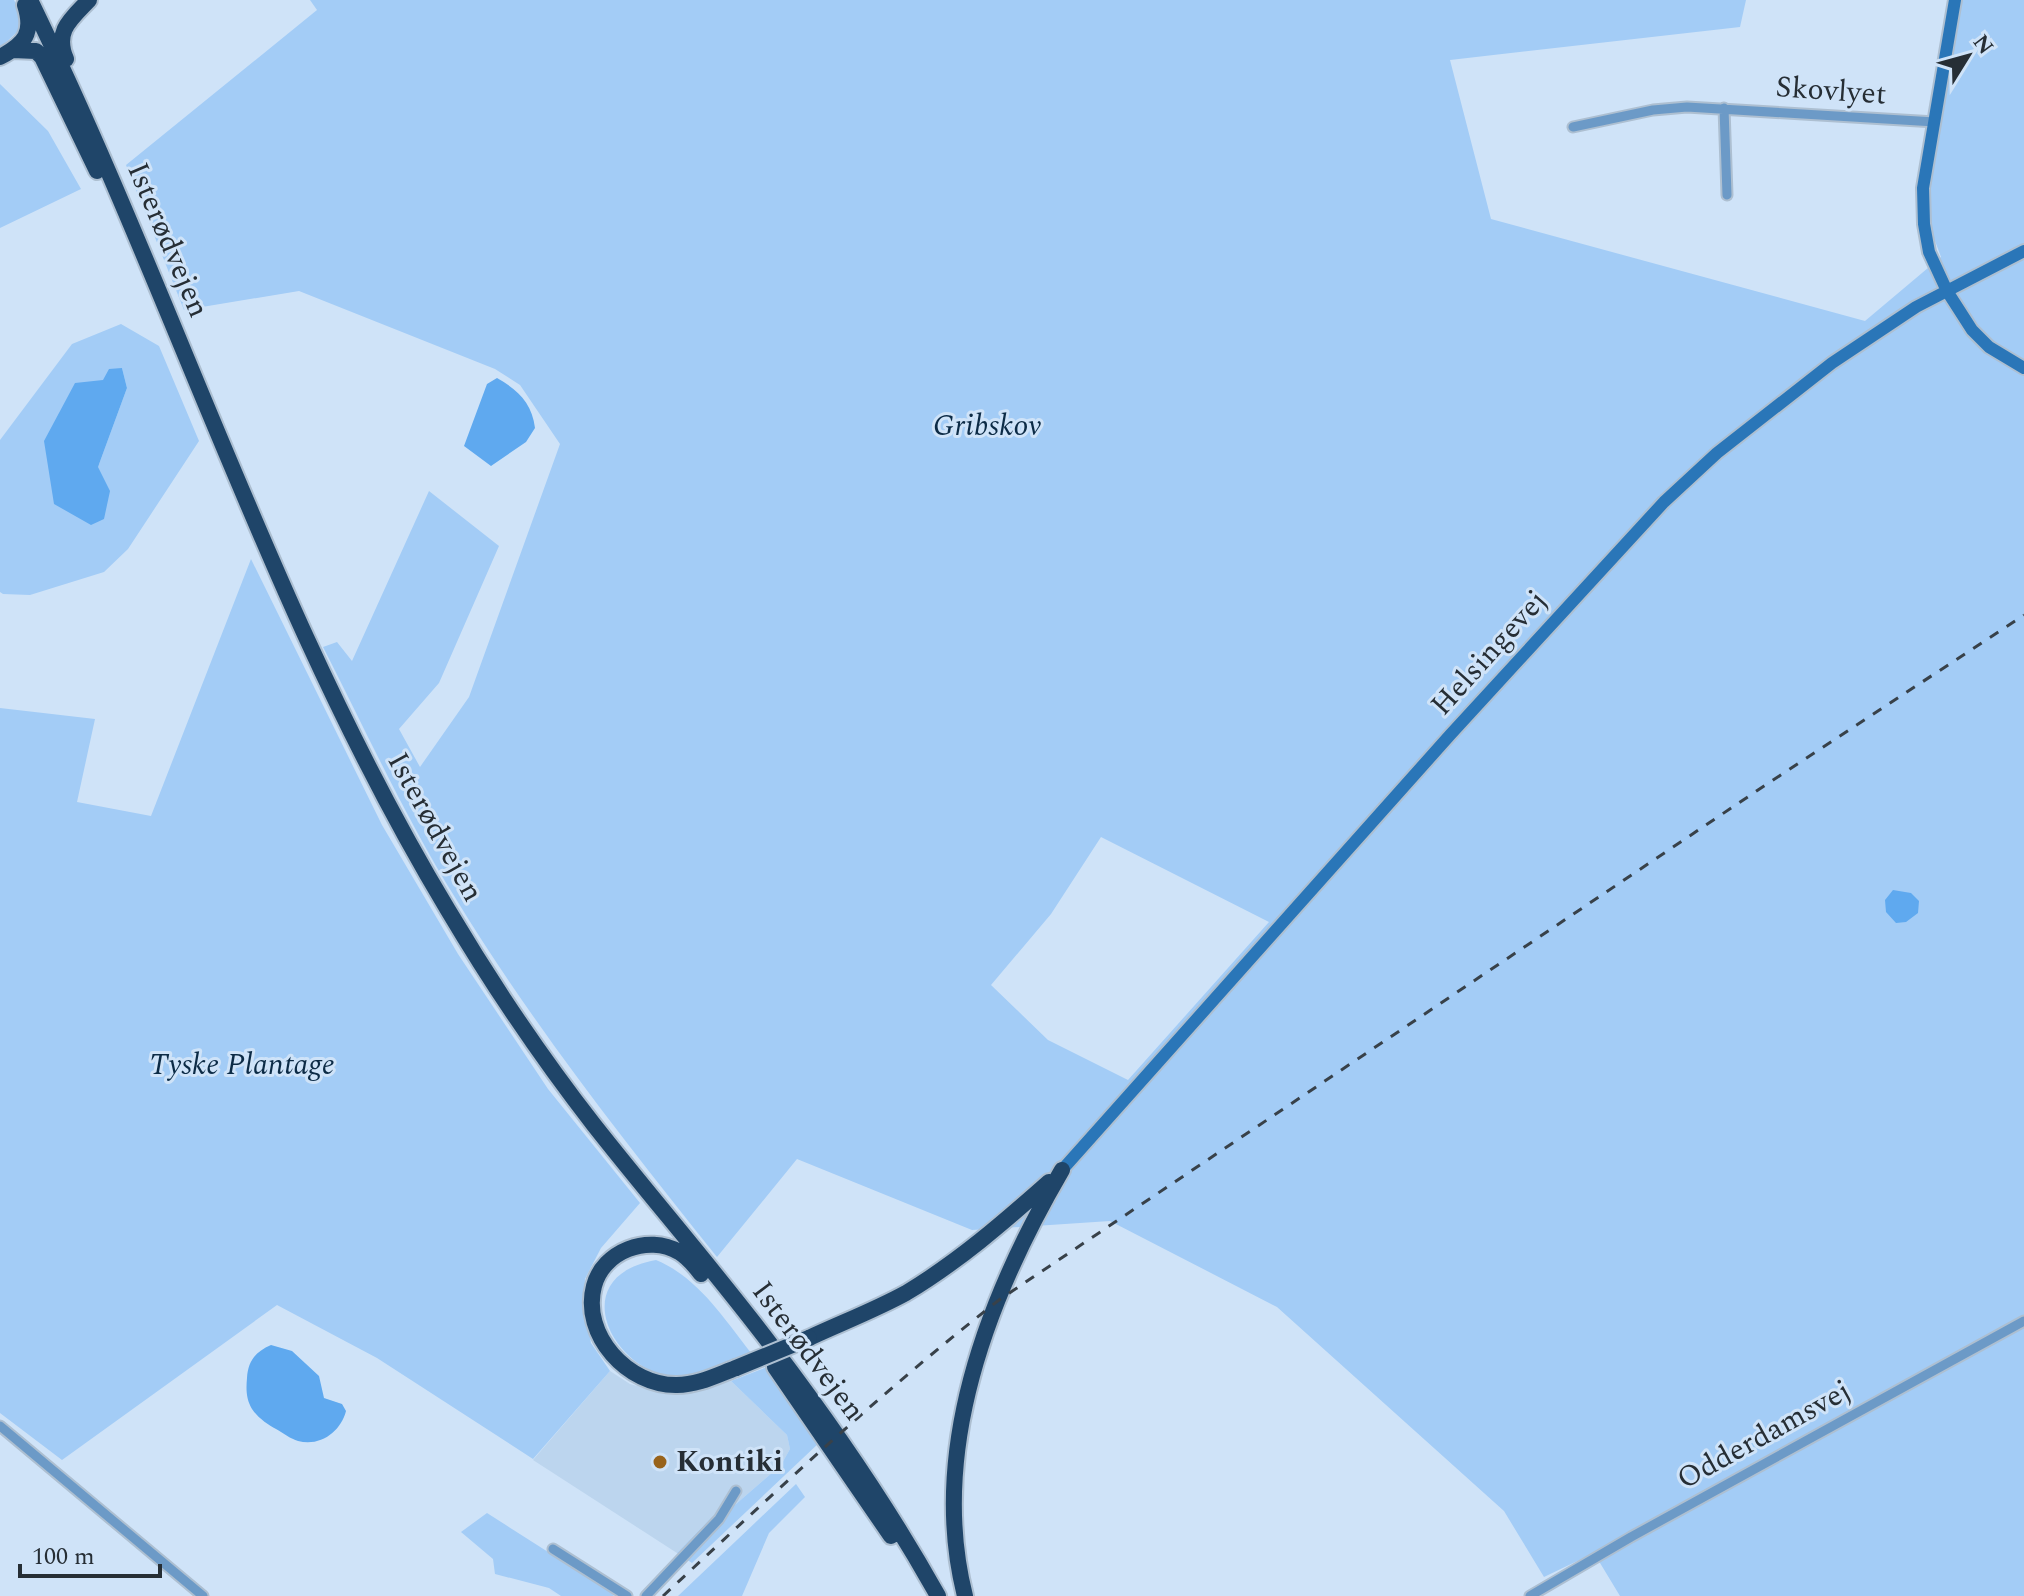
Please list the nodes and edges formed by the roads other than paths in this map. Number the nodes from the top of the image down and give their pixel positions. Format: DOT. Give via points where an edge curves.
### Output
graph roads {
  1 [pos="22,0"];
  2 [pos="30,0"];
  3 [pos="40,0"];
  4 [pos="1955,0"];
  5 [pos="87,2"];
  6 [pos="6,54"];
  7 [pos="78,102"];
  8 [pos="1724,108"];
  9 [pos="1935,122"];
  10 [pos="1573,127"];
  11 [pos="1727,195"];
  12 [pos="140,246"];
  13 [pos="2024,251"];
  14 [pos="1947,291"];
  15 [pos="2024,368"];
  16 [pos="1062,1170"];
  17 [pos="2024,1321"];
  18 [pos="0,1426"];
  19 [pos="736,1491"];
  20 [pos="553,1549"];
  21 [pos="203,1596"];
  22 [pos="627,1596"];
  23 [pos="646,1596"];
  24 [pos="936,1596"];
  25 [pos="965,1596"];
  26 [pos="1530,1596"];
  1 -- 6 [label="highway" via="28,33"];
  2 -- 7 [label="highway, Isterødvejen"];
  3 -- 5 [label="highway" via="54,16"];
  4 -- 9 [label="street"];
  5 -- 7 [label="highway" via="64,26 61,41"];
  6 -- 12 [label="highway" via="36,51 42,57 118,214"];
  7 -- 12 [label="highway, Isterødvejen"];
  8 -- 9 [label="street, Skovlyet"];
  8 -- 10 [label="street, Skovlyet" via="1653,110"];
  8 -- 11 [label="street"];
  9 -- 14 [label="street" via="1923,188 1924,224 1929,252"];
  12 -- 24 [label="highway, Isterødvejen" via="304,629 445,906 550,1067 827,1421"];
  13 -- 14 [label="street, Helsingevej"];
  14 -- 15 [label="street" via="1983,342"];
  14 -- 16 [label="street, Helsingevej" via="1832,363 1717,453 1658,508"];
  16 -- 24 [label="highway, bridge" via="931,1277 809,1338 736,1368 699,1382 655,1383 617,1361 595,1324 594,1283 604,1265 639,1245 669,1248 694,1265 773,1365"];
  16 -- 25 [label="highway" via="1012,1265 981,1346 962,1419 953,1506"];
  17 -- 26 [label="street, Odderdamsvej"];
  18 -- 21 [label="street"];
  19 -- 23 [label="street" via="719,1519"];
  20 -- 22 [label="street"];
}
